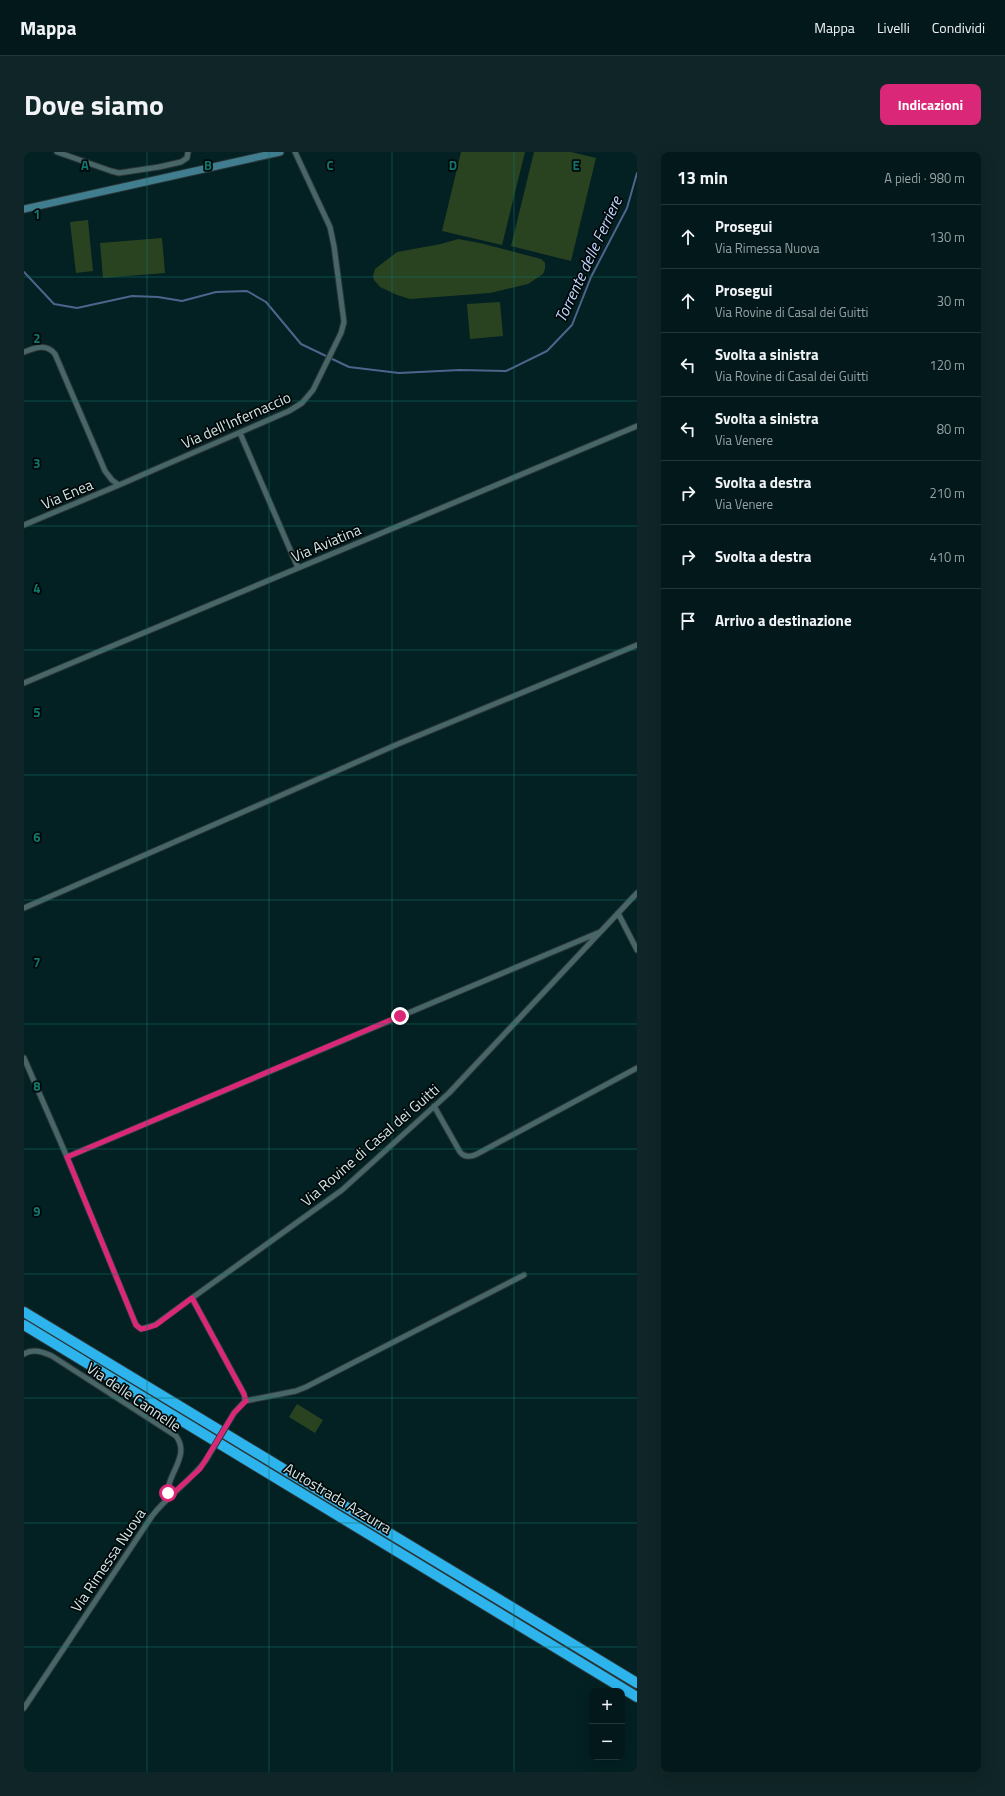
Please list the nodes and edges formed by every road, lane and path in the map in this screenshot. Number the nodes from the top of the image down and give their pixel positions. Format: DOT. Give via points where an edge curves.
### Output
graph roads {
  1 [pos="57,152"];
  2 [pos="188,152"];
  3 [pos="280,152"];
  4 [pos="295,152"];
  5 [pos="24,209"];
  6 [pos="24,352"];
  7 [pos="637,426"];
  8 [pos="240,433"];
  9 [pos="119,484"];
  10 [pos="24,525"];
  11 [pos="298,568"];
  12 [pos="637,645"];
  13 [pos="24,682"];
  14 [pos="637,893"];
  15 [pos="24,908"];
  16 [pos="618,913"];
  17 [pos="600,932"];
  18 [pos="637,950"];
  19 [pos="24,1058"];
  20 [pos="637,1068"];
  21 [pos="434,1106"];
  22 [pos="67,1157"];
  23 [pos="524,1275"];
  24 [pos="192,1298"];
  25 [pos="24,1312"];
  26 [pos="24,1325"];
  27 [pos="24,1354"];
  28 [pos="246,1401"];
  29 [pos="169,1497"];
  30 [pos="637,1683"];
  31 [pos="637,1697"];
  32 [pos="24,1708"];
  1 -- 2 [label="street" via="122,173 181,162 187,158"];
  3 -- 5 [label="main road"];
  4 -- 8 [label="street, Via dell'Infernaccio" via="324,212 332,236 344,318 342,331 313,390 302,403"];
  6 -- 9 [label="street" via="41,347 55,354 104,468 110,478"];
  7 -- 11 [label="street, Via Aviatina"];
  8 -- 9 [label="street, Via dell'Infernaccio"];
  8 -- 11 [label="street"];
  9 -- 10 [label="street, Via Enea"];
  11 -- 13 [label="street, Via Aviatina"];
  12 -- 15 [label="street" via="398,744"];
  14 -- 16 [label="street, Via Rovine di Casal dei Guitti"];
  16 -- 17 [label="street, Via Rovine di Casal dei Guitti"];
  16 -- 18 [label="street"];
  17 -- 21 [label="street, Via Rovine di Casal dei Guitti" via="464,1079"];
  17 -- 22 [label="street"];
  19 -- 22 [label="street"];
  20 -- 21 [label="street" via="470,1157 460,1152"];
  21 -- 24 [label="street, Via Rovine di Casal dei Guitti" via="330,1199"];
  22 -- 24 [label="street, Via Rovine di Casal dei Guitti" via="137,1327 144,1329 156,1325"];
  23 -- 28 [label="street" via="306,1387"];
  24 -- 28 [label="street" via="242,1389"];
  25 -- 30 [label="highway, Autostrada Azzurra"];
  26 -- 31 [label="highway, Autostrada Azzurra"];
  27 -- 29 [label="street, Via delle Cannelle" via="36,1351 52,1356 176,1436 180,1444 180,1456 169,1488"];
  28 -- 29 [label="street, Via Rimessa Nuova, bridge" via="234,1413 206,1460"];
  29 -- 32 [label="street, Via Rimessa Nuova" via="152,1516"];
}
